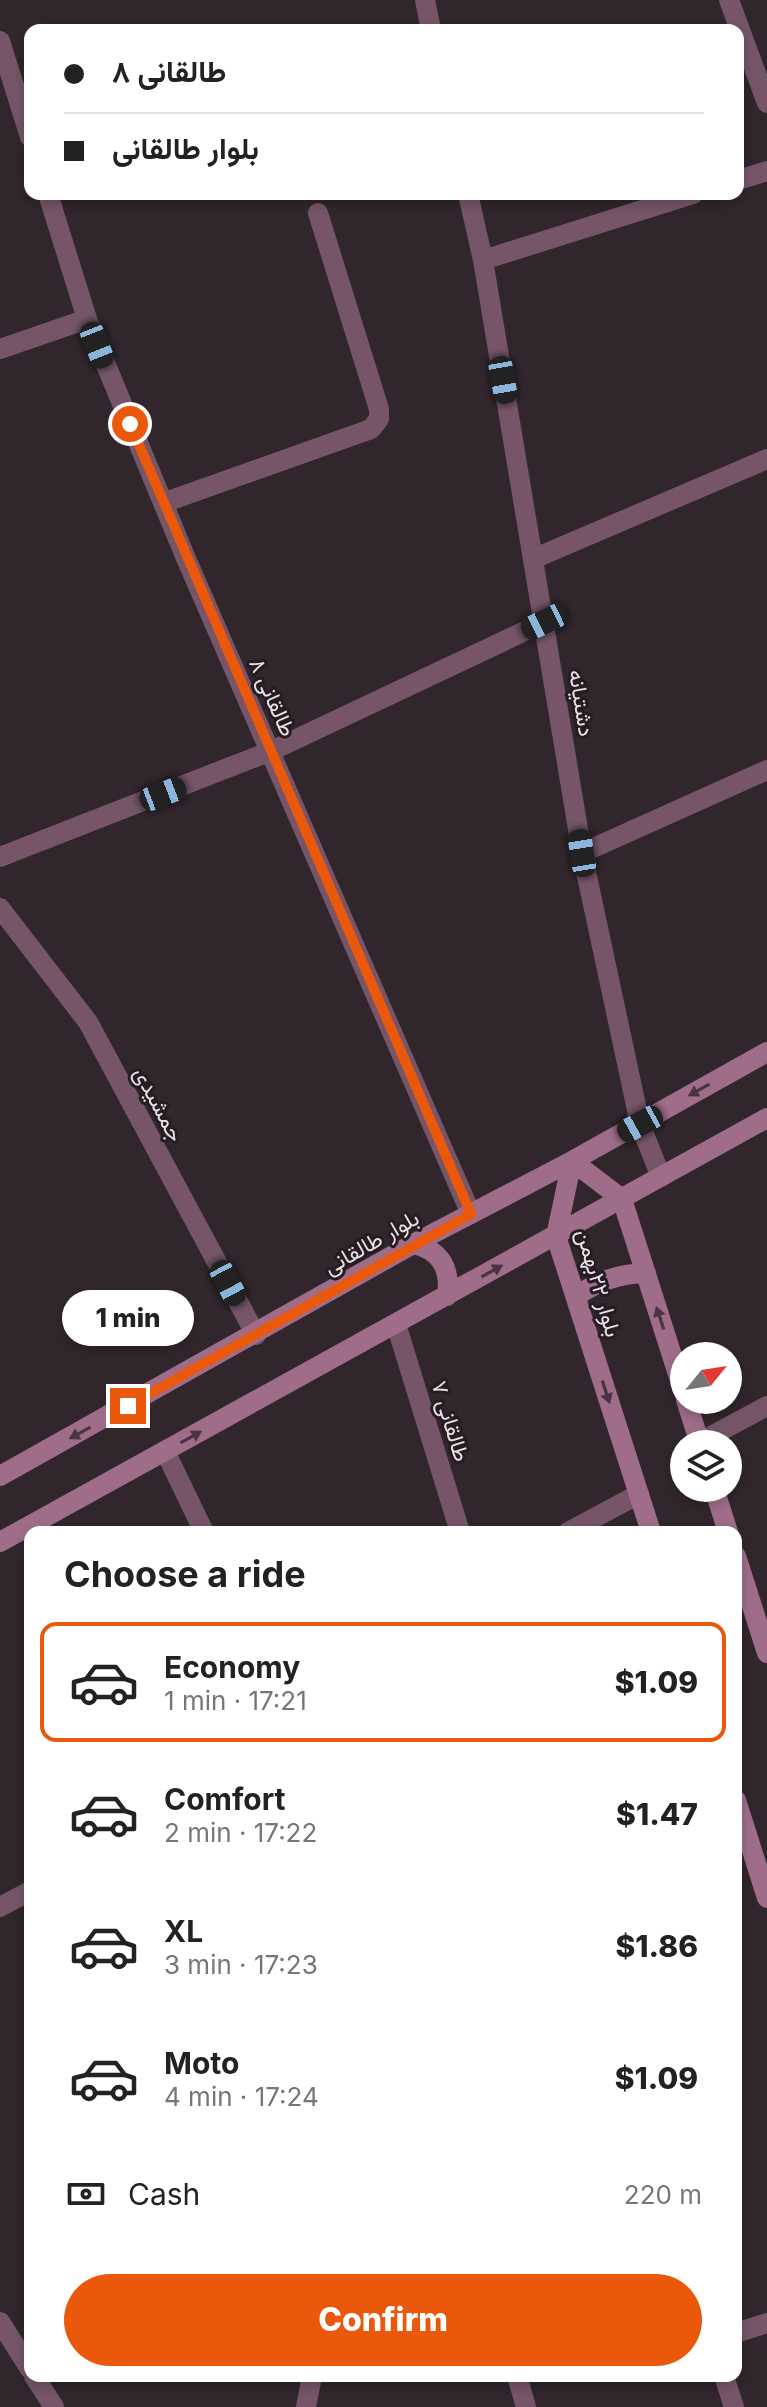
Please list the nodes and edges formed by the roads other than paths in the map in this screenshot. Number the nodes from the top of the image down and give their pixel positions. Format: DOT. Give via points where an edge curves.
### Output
graph roads {
  1 [pos="425,0"];
  2 [pos="729,0"];
  3 [pos="430,24"];
  4 [pos="738,24"];
  5 [pos="0,41"];
  6 [pos="744,41"];
  7 [pos="767,103"];
  8 [pos="24,118"];
  9 [pos="767,171"];
  10 [pos="744,178"];
  11 [pos="50,200"];
  12 [pos="469,200"];
  13 [pos="674,200"];
  14 [pos="318,213"];
  15 [pos="483,260"];
  16 [pos="87,319"];
  17 [pos="0,349"];
  18 [pos="767,459"];
  19 [pos="163,503"];
  20 [pos="533,559"];
  21 [pos="544,622"];
  22 [pos="271,751"];
  23 [pos="767,770"];
  24 [pos="582,853"];
  25 [pos="0,857"];
  26 [pos="0,908"];
  27 [pos="767,1052"];
  28 [pos="767,1118"];
  29 [pos="640,1124"];
  30 [pos="572,1161"];
  31 [pos="661,1177"];
  32 [pos="622,1199"];
  33 [pos="471,1214"];
  34 [pos="556,1236"];
  35 [pos="413,1244"];
  36 [pos="646,1273"];
  37 [pos="447,1296"];
  38 [pos="576,1296"];
  39 [pos="396,1324"];
  40 [pos="256,1335"];
  41 [pos="670,1349"];
  42 [pos="767,1406"];
  43 [pos="724,1430"];
  44 [pos="165,1451"];
  45 [pos="0,1476"];
  46 [pos="639,1494"];
  47 [pos="718,1502"];
  48 [pos="29,1526"];
  49 [pos="201,1526"];
  50 [pos="458,1526"];
  51 [pos="579,1526"];
  52 [pos="649,1526"];
  53 [pos="726,1526"];
  54 [pos="24,1529"];
  55 [pos="0,1542"];
  56 [pos="742,1575"];
  57 [pos="767,1653"];
  58 [pos="742,1819"];
  59 [pos="24,1894"];
  60 [pos="767,1898"];
  61 [pos="0,1907"];
  62 [pos="0,2322"];
  63 [pos="767,2323"];
  64 [pos="742,2331"];
  65 [pos="24,2360"];
  66 [pos="38,2382"];
  67 [pos="311,2382"];
  68 [pos="519,2382"];
  69 [pos="726,2382"];
  70 [pos="54,2407"];
  71 [pos="306,2407"];
  72 [pos="526,2407"];
  73 [pos="734,2407"];
  1 -- 3 [label="street"];
  2 -- 4 [label="street"];
  5 -- 8 [label="street"];
  6 -- 7 [label="street"];
  9 -- 10 [label="street"];
  11 -- 16 [label="street, طالقانی ۸"];
  12 -- 15 [label="street, دشتیانه"];
  13 -- 15 [label="street"];
  14 -- 19 [label="street" via="379,419 371,429"];
  15 -- 20 [label="street, دشتیانه"];
  16 -- 17 [label="street"];
  16 -- 19 [label="street, طالقانی ۸"];
  18 -- 20 [label="street"];
  19 -- 22 [label="street, طالقانی ۸"];
  20 -- 21 [label="street, دشتیانه"];
  21 -- 22 [label="street"];
  21 -- 24 [label="street, دشتیانه"];
  22 -- 25 [label="street"];
  22 -- 33 [label="street, طالقانی ۸"];
  23 -- 24 [label="street"];
  24 -- 29 [label="street, دشتیانه"];
  26 -- 40 [label="street, جمشیدی" via="88,1022"];
  27 -- 29 [label="main road, بلوار طالقانی, one-way"];
  28 -- 31 [label="main road"];
  29 -- 30 [label="main road, بلوار طالقانی"];
  29 -- 31 [label="street, دشتیانه"];
  30 -- 32 [label="main road"];
  30 -- 33 [label="main road, بلوار طالقانی"];
  30 -- 34 [label="main road, بلوار ۲۲بهمن"];
  31 -- 32 [label="main road"];
  32 -- 34 [label="main road"];
  32 -- 36 [label="main road"];
  33 -- 35 [label="main road, بلوار طالقانی"];
  37 -- 34 [label="main road, one-way"];
  34 -- 38 [label="main road, بلوار ۲۲بهمن"];
  35 -- 37 [label="main road" via="430,1247 442,1259 449,1278"];
  35 -- 40 [label="main road, بلوار طالقانی"];
  36 -- 38 [label="main road" via="621,1274"];
  41 -- 36 [label="main road, one-way"];
  37 -- 39 [label="main road"];
  38 -- 46 [label="main road, بلوار ۲۲بهمن, one-way"];
  44 -- 39 [label="main road, one-way"];
  39 -- 50 [label="street, طالقانی ۷"];
  40 -- 45 [label="main road, بلوار طالقانی, one-way"];
  42 -- 43 [label="street"];
  44 -- 48 [label="main road"];
  44 -- 49 [label="street"];
  46 -- 51 [label="street"];
  46 -- 52 [label="main road, بلوار ۲۲بهمن"];
  47 -- 53 [label="main road"];
  54 -- 55 [label="main road"];
  56 -- 57 [label="main road"];
  58 -- 60 [label="main road"];
  59 -- 61 [label="street"];
  62 -- 65 [label="street"];
  63 -- 64 [label="street"];
  66 -- 70 [label="street"];
  67 -- 71 [label="street"];
  68 -- 72 [label="street"];
  69 -- 73 [label="street"];
}
